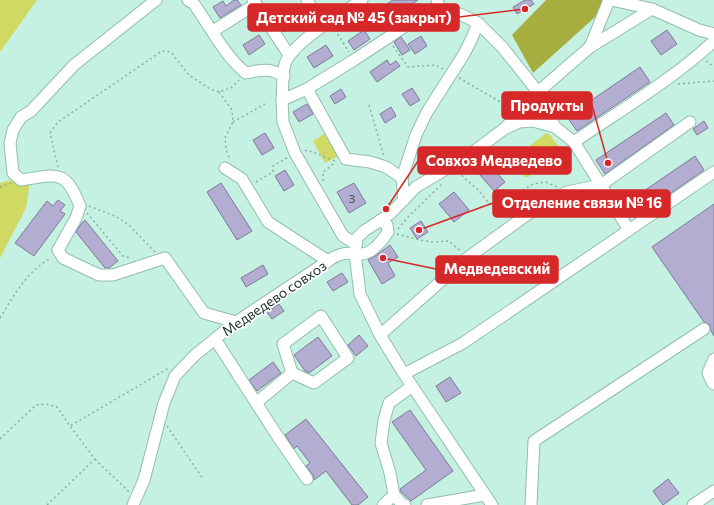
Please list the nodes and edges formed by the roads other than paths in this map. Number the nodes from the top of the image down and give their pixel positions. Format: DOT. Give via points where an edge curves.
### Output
graph roads {
  1 [pos="156,0"];
  2 [pos="188,0"];
  3 [pos="307,0"];
  4 [pos="361,0"];
  5 [pos="437,0"];
  6 [pos="610,0"];
  7 [pos="254,2"];
  8 [pos="652,9"];
  9 [pos="440,11"];
  10 [pos="478,22"];
  11 [pos="326,24"];
  12 [pos="213,31"];
  13 [pos="714,34"];
  14 [pos="714,41"];
  15 [pos="590,47"];
  16 [pos="289,55"];
  17 [pos="284,77"];
  18 [pos="307,89"];
  19 [pos="538,92"];
  20 [pos="282,100"];
  21 [pos="690,122"];
  22 [pos="555,127"];
  23 [pos="504,129"];
  24 [pos="574,142"];
  25 [pos="227,170"];
  26 [pos="714,172"];
  27 [pos="402,178"];
  28 [pos="601,185"];
  29 [pos="404,200"];
  30 [pos="380,220"];
  31 [pos="629,230"];
  32 [pos="355,254"];
  33 [pos="328,261"];
  34 [pos="236,322"];
  35 [pos="704,329"];
  36 [pos="380,336"];
  37 [pos="215,339"];
  38 [pos="714,360"];
  39 [pos="292,373"];
  40 [pos="404,374"];
  41 [pos="714,384"];
  42 [pos="412,386"];
  43 [pos="256,403"];
  44 [pos="307,479"];
  45 [pos="714,491"];
  46 [pos="394,495"];
  47 [pos="485,495"];
  48 [pos="134,502"];
  49 [pos="383,505"];
  50 [pos="405,505"];
  51 [pos="427,505"];
  52 [pos="492,505"];
  53 [pos="531,505"];
  54 [pos="693,505"];
  1 -- 34 [label="street" via="74,65 31,111 21,116 13,130 10,143 13,173 21,180 54,175 66,179 75,192 80,204 76,218 58,250 63,258 99,275 113,275 165,258 204,313"];
  2 -- 12 [label="street" via="194,4"];
  3 -- 11 [label="street"];
  4 -- 11 [label="street"];
  5 -- 9 [label="street"];
  6 -- 8 [label="street"];
  6 -- 15 [label="street"];
  7 -- 12 [label="street"];
  7 -- 16 [label="street"];
  8 -- 13 [label="street"];
  8 -- 15 [label="street"];
  9 -- 10 [label="street" via="460,14"];
  9 -- 18 [label="street" via="407,25"];
  10 -- 19 [label="street" via="503,48"];
  10 -- 27 [label="street" via="452,74 421,124"];
  11 -- 16 [label="street"];
  12 -- 17 [label="street" via="239,68 246,73 276,71"];
  14 -- 24 [label="street" via="658,85"];
  15 -- 19 [label="street"];
  16 -- 17 [label="street" via="284,65"];
  17 -- 20 [label="street"];
  18 -- 20 [label="street"];
  18 -- 27 [label="street" via="346,159 386,167"];
  19 -- 22 [label="street"];
  19 -- 23 [label="street"];
  20 -- 32 [label="street" via="283,122 295,153"];
  21 -- 28 [label="street"];
  22 -- 23 [label="street" via="533,121 519,122"];
  22 -- 24 [label="street"];
  23 -- 29 [label="street" via="468,156 416,187"];
  24 -- 28 [label="street"];
  25 -- 33 [label="street" via="242,179 268,222"];
  26 -- 31 [label="street"];
  27 -- 29 [label="street"];
  28 -- 31 [label="street"];
  28 -- 36 [label="street" via="567,192 538,206 471,255"];
  29 -- 30 [label="street"];
  30 -- 32 [label="street" via="357,238"];
  30 -- 32 [label="street, Медведево совхоз" via="387,225 388,232 383,240 372,251"];
  31 -- 40 [label="street" via="463,342"];
  32 -- 33 [label="street, Медведево совхоз" via="341,254"];
  32 -- 36 [label="street" via="360,294"];
  33 -- 34 [label="street, Медведево совхоз"];
  34 -- 37 [label="street, Медведево совхоз"];
  35 -- 53 [label="street" via="534,441"];
  36 -- 40 [label="street"];
  37 -- 43 [label="street"];
  37 -- 48 [label="street, Медведево совхоз" via="195,355 175,376 170,386 144,480"];
  38 -- 41 [label="street" via="708,373"];
  39 -- 39 [label="street" via="314,383 348,358 321,316 283,344"];
  39 -- 43 [label="street"];
  40 -- 42 [label="street"];
  42 -- 46 [label="street" via="389,403 384,420 381,444"];
  42 -- 47 [label="street"];
  43 -- 44 [label="street"];
  45 -- 54 [label="street"];
  46 -- 49 [label="street"];
  46 -- 50 [label="street"];
  47 -- 51 [label="street"];
  47 -- 52 [label="street"];
}
